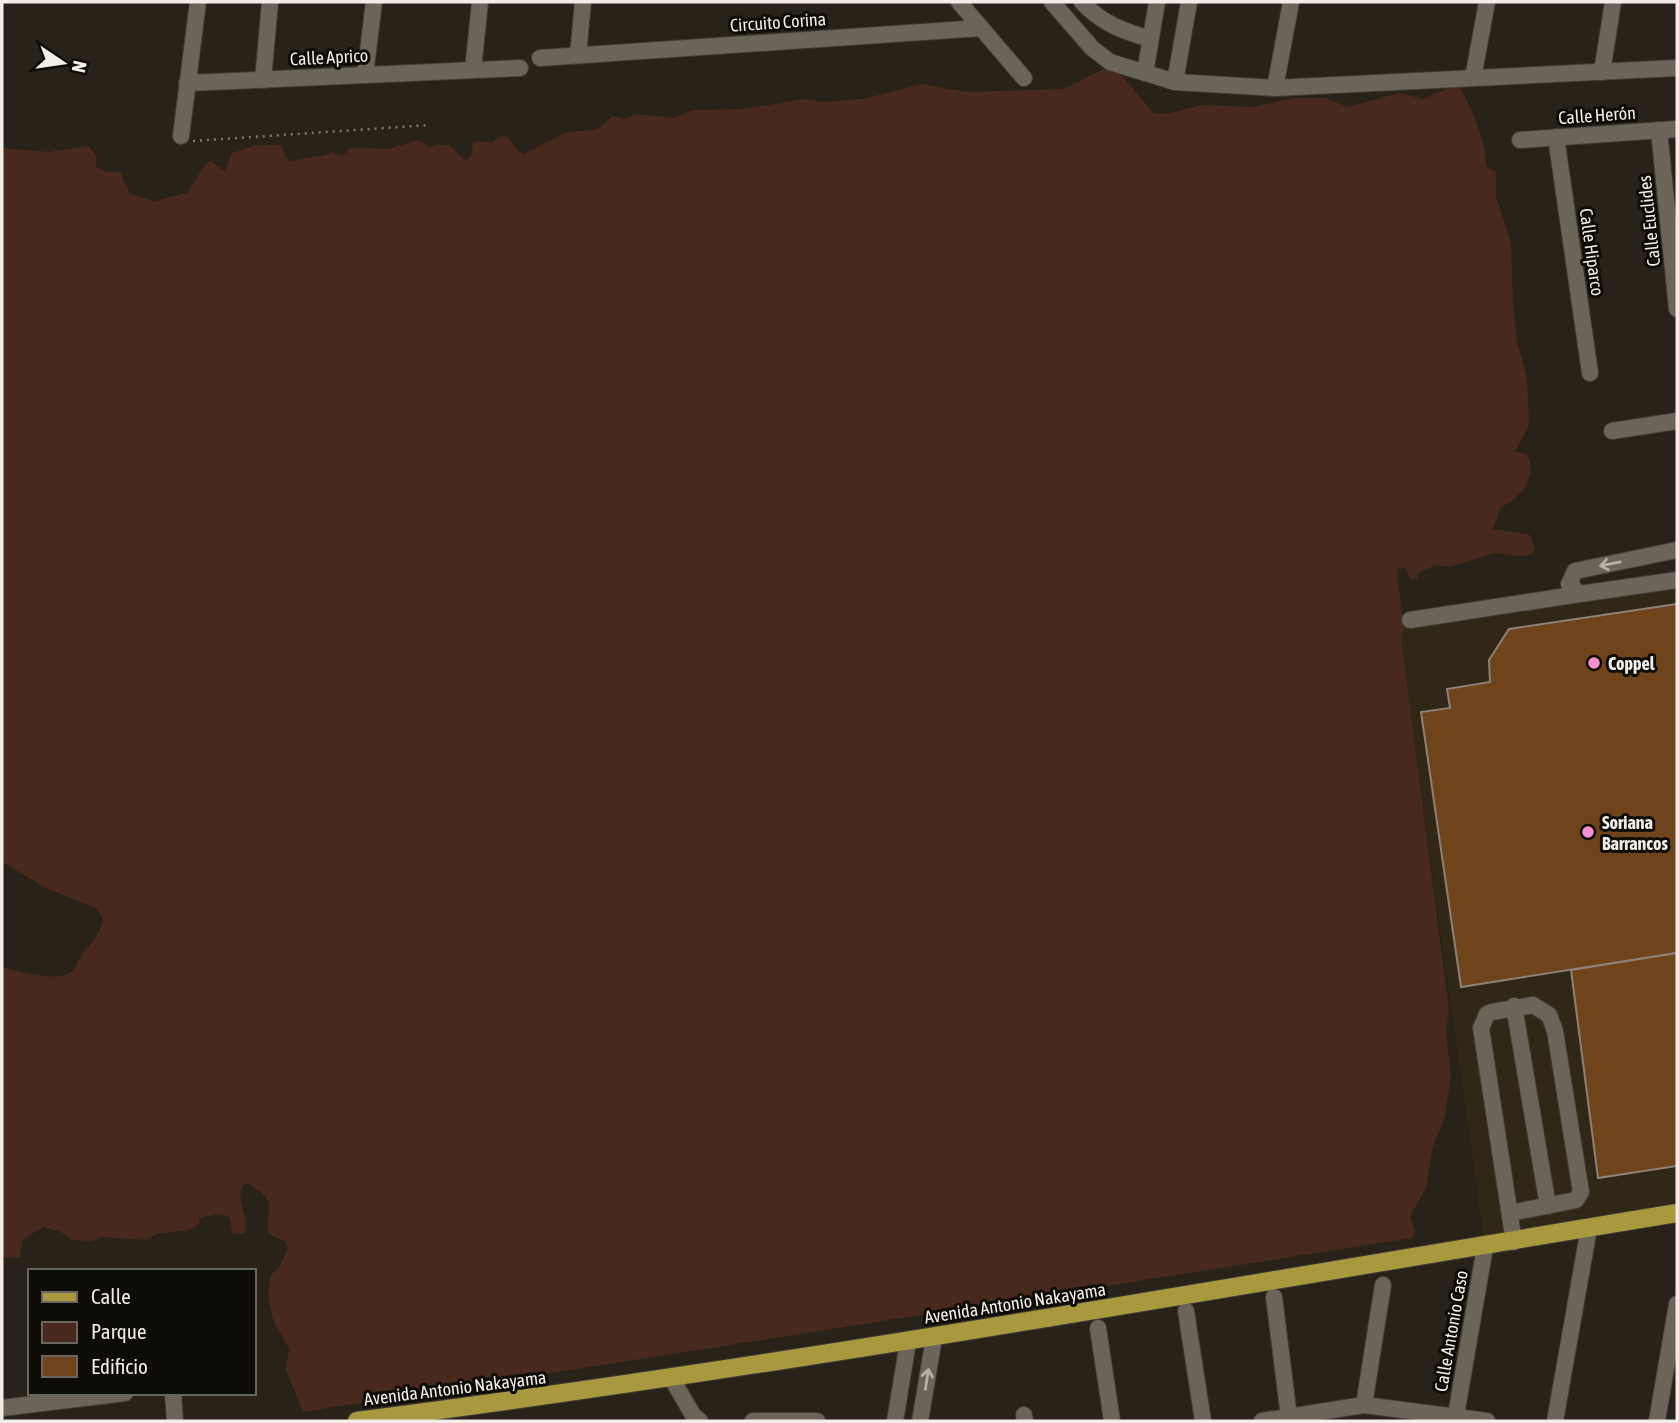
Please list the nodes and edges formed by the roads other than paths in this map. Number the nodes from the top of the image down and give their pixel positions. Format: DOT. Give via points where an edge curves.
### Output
graph roads {
  1 [pos="198,2"];
  2 [pos="270,2"];
  3 [pos="374,2"];
  4 [pos="480,2"];
  5 [pos="583,2"];
  6 [pos="959,2"];
  7 [pos="1052,2"];
  8 [pos="1157,2"];
  9 [pos="1189,2"];
  10 [pos="1291,2"];
  11 [pos="1487,2"];
  12 [pos="1613,2"];
  13 [pos="1087,8"];
  14 [pos="981,28"];
  15 [pos="1077,31"];
  16 [pos="1150,39"];
  17 [pos="578,55"];
  18 [pos="540,58"];
  19 [pos="520,68"];
  20 [pos="1677,68"];
  21 [pos="473,70"];
  22 [pos="1602,72"];
  23 [pos="1145,73"];
  24 [pos="365,75"];
  25 [pos="1024,78"];
  26 [pos="1473,78"];
  27 [pos="262,80"];
  28 [pos="1175,82"];
  29 [pos="187,83"];
  30 [pos="1275,88"];
  31 [pos="1677,129"];
  32 [pos="1659,130"];
  33 [pos="181,136"];
  34 [pos="1556,137"];
  35 [pos="1520,140"];
  36 [pos="1677,309"];
  37 [pos="1590,373"];
  38 [pos="1677,421"];
  39 [pos="1612,431"];
  40 [pos="1677,550"];
  41 [pos="1677,580"];
  42 [pos="1580,594"];
  43 [pos="1410,620"];
  44 [pos="1514,1006"];
  45 [pos="1548,1206"];
  46 [pos="1510,1213"];
  47 [pos="1677,1213"];
  48 [pos="1589,1228"];
  49 [pos="1514,1242"];
  50 [pos="1485,1247"];
  51 [pos="1383,1285"];
  52 [pos="1274,1297"];
  53 [pos="1677,1304"];
  54 [pos="1186,1311"];
  55 [pos="1098,1328"];
  56 [pos="934,1338"];
  57 [pos="908,1342"];
  58 [pos="672,1379"];
  59 [pos="109,1395"];
  60 [pos="173,1395"];
  61 [pos="1364,1405"];
  62 [pos="2,1408"];
  63 [pos="1289,1417"];
  64 [pos="1456,1419"];
  65 [pos="174,1421"];
  66 [pos="357,1421"];
  67 [pos="700,1421"];
  68 [pos="753,1421"];
  69 [pos="817,1421"];
  70 [pos="895,1421"];
  71 [pos="920,1421"];
  72 [pos="1112,1421"];
  73 [pos="1202,1421"];
  74 [pos="1262,1421"];
  75 [pos="1487,1421"];
  76 [pos="1555,1421"];
  77 [pos="1657,1421"];
  1 -- 29 [label="street"];
  2 -- 27 [label="street"];
  3 -- 24 [label="street"];
  4 -- 21 [label="street"];
  5 -- 17 [label="street"];
  6 -- 14 [label="street"];
  7 -- 15 [label="street"];
  8 -- 16 [label="street"];
  9 -- 28 [label="street"];
  10 -- 30 [label="street"];
  11 -- 26 [label="street"];
  12 -- 22 [label="street"];
  13 -- 15 [label="street"];
  13 -- 16 [label="street" via="1113,27"];
  14 -- 17 [label="street, Circuito Corina"];
  14 -- 25 [label="street"];
  15 -- 23 [label="street" via="1110,62"];
  16 -- 23 [label="street"];
  17 -- 18 [label="street, Circuito Corina"];
  19 -- 21 [label="street, Calle Aprico"];
  20 -- 22 [label="street"];
  21 -- 24 [label="street, Calle Aprico"];
  22 -- 26 [label="street"];
  23 -- 28 [label="street"];
  24 -- 27 [label="street, Calle Aprico"];
  26 -- 30 [label="street"];
  27 -- 29 [label="street, Calle Aprico"];
  28 -- 30 [label="street"];
  29 -- 33 [label="street"];
  31 -- 32 [label="street, Calle Herón"];
  32 -- 34 [label="street, Calle Herón"];
  32 -- 36 [label="street, Calle Euclides"];
  34 -- 35 [label="street, Calle Herón"];
  34 -- 37 [label="street, Calle Hiparco"];
  38 -- 39 [label="street"];
  40 -- 42 [label="street, one-way" via="1575,571 1569,584"];
  41 -- 42 [label="street"];
  42 -- 43 [label="street"];
  44 -- 45 [label="street"];
  44 -- 45 [label="street" via="1539,1007 1549,1015 1555,1031 1581,1192 1576,1200"];
  44 -- 46 [label="street" via="1487,1014 1481,1028"];
  45 -- 46 [label="street"];
  46 -- 49 [label="street"];
  47 -- 48 [label="main road, Avenida Antonio Nakayama"];
  48 -- 49 [label="main road, Avenida Antonio Nakayama"];
  48 -- 76 [label="street"];
  49 -- 50 [label="main road, Avenida Antonio Nakayama"];
  50 -- 56 [label="main road, Avenida Antonio Nakayama"];
  50 -- 64 [label="street, Calle Antonio Caso"];
  51 -- 61 [label="street"];
  52 -- 63 [label="street"];
  53 -- 77 [label="street"];
  54 -- 73 [label="street"];
  55 -- 72 [label="street"];
  56 -- 57 [label="main road, Avenida Antonio Nakayama"];
  71 -- 56 [label="street, one-way"];
  57 -- 58 [label="main road, Avenida Antonio Nakayama"];
  57 -- 70 [label="street"];
  58 -- 66 [label="main road, Avenida Antonio Nakayama"];
  58 -- 67 [label="street"];
  59 -- 62 [label="street"];
  60 -- 65 [label="street"];
  61 -- 63 [label="street"];
  61 -- 64 [label="street"];
  63 -- 74 [label="street"];
  64 -- 75 [label="street"];
  68 -- 69 [label="street"];
}
